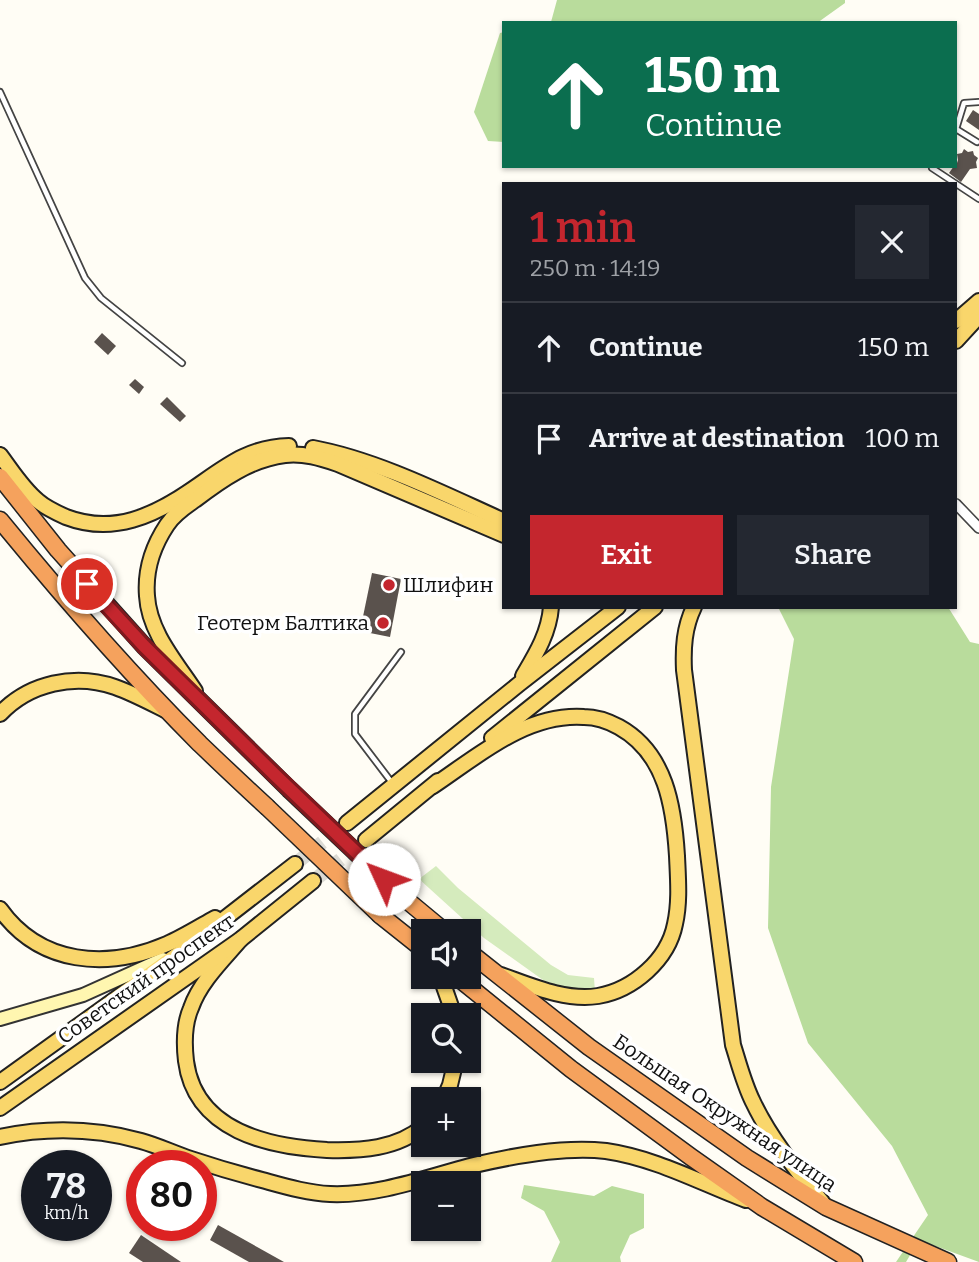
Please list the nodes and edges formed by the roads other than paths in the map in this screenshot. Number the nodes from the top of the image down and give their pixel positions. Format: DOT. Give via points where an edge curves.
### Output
graph roads {
  1 [pos="0,92"];
  2 [pos="979,102"];
  3 [pos="957,126"];
  4 [pos="957,130"];
  5 [pos="978,143"];
  6 [pos="932,168"];
  7 [pos="952,182"];
  8 [pos="957,185"];
  9 [pos="979,199"];
  10 [pos="979,301"];
  11 [pos="979,316"];
  12 [pos="957,320"];
  13 [pos="957,340"];
  14 [pos="182,363"];
  15 [pos="0,455"];
  16 [pos="0,477"];
  17 [pos="957,505"];
  18 [pos="0,520"];
  19 [pos="502,520"];
  20 [pos="979,528"];
  21 [pos="502,534"];
  22 [pos="551,609"];
  23 [pos="615,609"];
  24 [pos="653,609"];
  25 [pos="693,609"];
  26 [pos="401,652"];
  27 [pos="519,684"];
  28 [pos="205,706"];
  29 [pos="172,714"];
  30 [pos="0,715"];
  31 [pos="394,785"];
  32 [pos="433,786"];
  33 [pos="347,823"];
  34 [pos="366,840"];
  35 [pos="295,864"];
  36 [pos="313,881"];
  37 [pos="251,898"];
  38 [pos="0,909"];
  39 [pos="430,919"];
  40 [pos="406,936"];
  41 [pos="241,939"];
  42 [pos="411,940"];
  43 [pos="411,942"];
  44 [pos="188,947"];
  45 [pos="481,962"];
  46 [pos="494,973"];
  47 [pos="472,989"];
  48 [pos="0,1019"];
  49 [pos="0,1082"];
  50 [pos="0,1108"];
  51 [pos="411,1135"];
  52 [pos="0,1137"];
  53 [pos="762,1207"];
  54 [pos="827,1207"];
  55 [pos="854,1262"];
  56 [pos="948,1262"];
  1 -- 14 [label="lane" via="85,278 101,298"];
  2 -- 3 [label="lane" via="964,103"];
  4 -- 5 [label="lane"];
  6 -- 7 [label="lane"];
  8 -- 9 [label="lane"];
  10 -- 12 [label="main road"];
  11 -- 13 [label="main road"];
  15 -- 19 [label="main road" via="38,502 86,523 110,524 144,516 242,456 301,445 379,467"];
  16 -- 28 [label="highway" via="101,600"];
  17 -- 20 [label="street"];
  18 -- 29 [label="highway"];
  21 -- 28 [label="main road" via="338,464 301,454 267,458 235,473 178,512 154,548 148,567 147,597 156,632"];
  22 -- 27 [label="main road" via="542,642"];
  23 -- 27 [label="main road"];
  24 -- 32 [label="main road"];
  25 -- 54 [label="main road" via="685,631 684,670 733,1045 753,1104"];
  26 -- 31 [label="lane" via="355,714 355,734"];
  27 -- 31 [label="main road"];
  28 -- 39 [label="highway, bridge"];
  29 -- 30 [label="main road" via="118,687 85,680 31,691"];
  29 -- 40 [label="highway, bridge"];
  31 -- 33 [label="main road"];
  32 -- 34 [label="main road"];
  32 -- 46 [label="main road" via="519,730 584,716 629,733 652,757 667,786 679,892 675,927 661,957 638,980 598,996 561,994"];
  35 -- 37 [label="main road, Советский проспект"];
  36 -- 41 [label="main road, Советский проспект"];
  37 -- 38 [label="main road" via="167,944 109,960 83,959 40,945 20,932"];
  37 -- 44 [label="main road, Советский проспект"];
  40 -- 42 [label="highway"];
  40 -- 43 [label="main road"];
  41 -- 50 [label="main road, Советский проспект"];
  41 -- 51 [label="main road" via="204,984 187,1023 187,1068 210,1112 255,1138 314,1149 376,1148"];
  44 -- 48 [label="main road" via="83,995"];
  44 -- 49 [label="main road, Советский проспект"];
  45 -- 46 [label="highway, Большая Окружная улица"];
  46 -- 54 [label="highway, Большая Окружная улица" via="648,1090"];
  47 -- 53 [label="highway" via="571,1069"];
  52 -- 53 [label="main road" via="62,1129 108,1134 270,1182 330,1194 380,1189 539,1153 605,1151 663,1167"];
  53 -- 55 [label="highway"];
  54 -- 56 [label="highway, Большая Окружная улица"];
}
